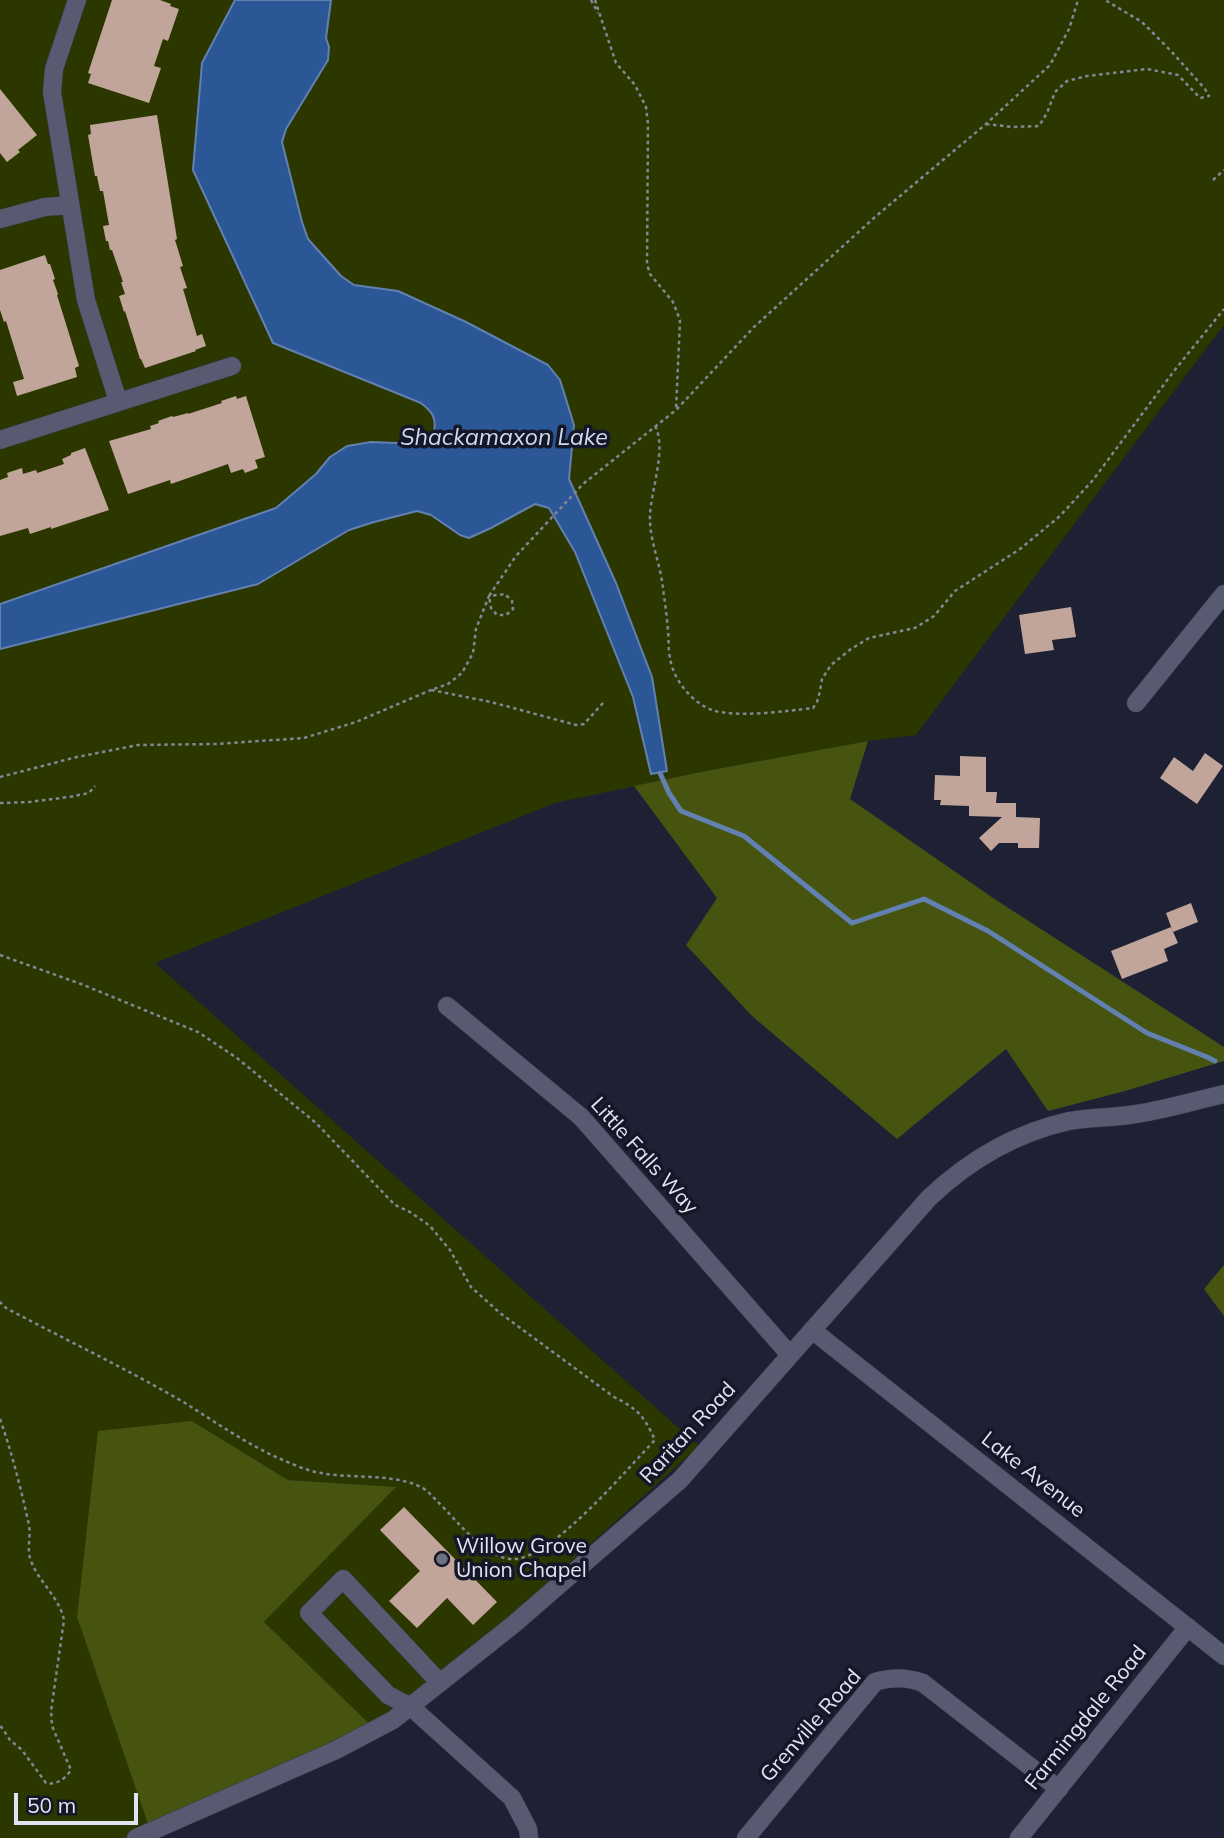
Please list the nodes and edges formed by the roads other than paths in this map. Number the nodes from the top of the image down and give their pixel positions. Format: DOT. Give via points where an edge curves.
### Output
graph roads {
  1 [pos="77,0"];
  2 [pos="70,205"];
  3 [pos="0,219"];
  4 [pos="232,366"];
  5 [pos="118,401"];
  6 [pos="0,439"];
  7 [pos="1224,594"];
  8 [pos="1136,703"];
  9 [pos="447,1006"];
  10 [pos="1224,1094"];
  11 [pos="812,1330"];
  12 [pos="790,1355"];
  13 [pos="1188,1626"];
  14 [pos="1224,1656"];
  15 [pos="440,1684"];
  16 [pos="411,1707"];
  17 [pos="1059,1789"];
  18 [pos="136,1838"];
  19 [pos="529,1838"];
  20 [pos="746,1838"];
  21 [pos="1019,1838"];
  1 -- 2 [label="street" via="52,83"];
  2 -- 3 [label="street"];
  2 -- 5 [label="street" via="86,300"];
  4 -- 5 [label="street"];
  5 -- 6 [label="street"];
  7 -- 8 [label="street"];
  9 -- 12 [label="street, Little Falls Way" via="581,1117"];
  10 -- 11 [label="street, Raritan Road" via="1128,1115 1071,1121 990,1151 929,1198"];
  11 -- 12 [label="street, Raritan Road"];
  11 -- 13 [label="street, Lake Avenue"];
  12 -- 15 [label="street, Raritan Road" via="680,1480"];
  13 -- 14 [label="street, Lake Avenue"];
  13 -- 17 [label="street, Farmingdale Road"];
  15 -- 16 [label="street, Raritan Road"];
  15 -- 16 [label="street" via="343,1579 309,1613 388,1695"];
  16 -- 18 [label="street, Raritan Road" via="337,1750"];
  16 -- 19 [label="street" via="512,1798"];
  17 -- 20 [label="street, Grenville Road" via="923,1684 887,1678 874,1682"];
  17 -- 21 [label="street, Farmingdale Road"];
}
